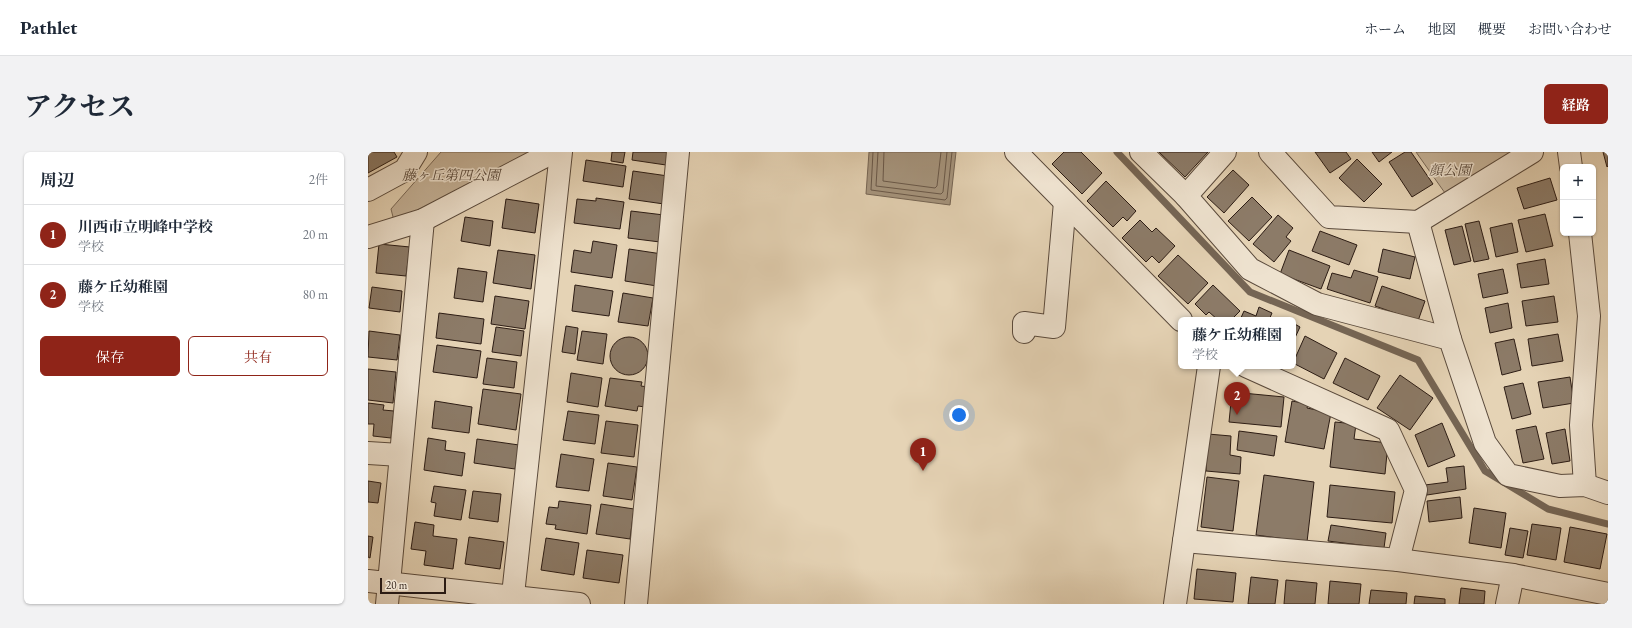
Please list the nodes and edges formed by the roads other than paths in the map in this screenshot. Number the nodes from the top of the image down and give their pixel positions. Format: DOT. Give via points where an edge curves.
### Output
graph roads {
  1 [pos="416,152"];
  2 [pos="552,152"];
  3 [pos="561,152"];
  4 [pos="678,152"];
  5 [pos="1016,152"];
  6 [pos="1142,152"];
  7 [pos="1225,152"];
  8 [pos="1532,152"];
  9 [pos="1569,152"];
  10 [pos="1272,153"];
  11 [pos="1571,164"];
  12 [pos="368,190"];
  13 [pos="1186,196"];
  14 [pos="1065,202"];
  15 [pos="423,220"];
  16 [pos="1418,222"];
  17 [pos="1580,236"];
  18 [pos="368,237"];
  19 [pos="1178,317"];
  20 [pos="1024,332"];
  21 [pos="1450,339"];
  22 [pos="1209,369"];
  23 [pos="1253,369"];
  24 [pos="368,453"];
  25 [pos="400,455"];
  26 [pos="1585,485"];
  27 [pos="1608,493"];
  28 [pos="1184,542"];
  29 [pos="1398,560"];
  30 [pos="1513,575"];
  31 [pos="368,581"];
  32 [pos="388,594"];
  33 [pos="1608,594"];
  34 [pos="512,600"];
  35 [pos="579,604"];
  36 [pos="636,604"];
  37 [pos="1175,604"];
  38 [pos="1507,604"];
  1 -- 12 [label="street" via="405,170"];
  2 -- 15 [label="street"];
  3 -- 34 [label="street"];
  4 -- 36 [label="street"];
  5 -- 14 [label="street"];
  6 -- 13 [label="street"];
  7 -- 13 [label="street"];
  8 -- 16 [label="street"];
  9 -- 11 [label="street"];
  10 -- 16 [label="street" via="1329,217"];
  13 -- 21 [label="street" via="1250,269 1317,304"];
  14 -- 19 [label="street"];
  14 -- 20 [label="street" via="1054,327 1024,323"];
  15 -- 18 [label="street"];
  15 -- 25 [label="street"];
  16 -- 21 [label="street"];
  17 -- 26 [label="street" via="1589,316 1581,425"];
  21 -- 26 [label="street" via="1485,443 1508,475 1560,486"];
  22 -- 28 [label="street"];
  23 -- 29 [label="street" via="1388,430 1416,490"];
  24 -- 25 [label="street"];
  25 -- 32 [label="street"];
  26 -- 27 [label="street"];
  28 -- 29 [label="street"];
  28 -- 37 [label="street"];
  29 -- 30 [label="street"];
  30 -- 33 [label="street"];
  30 -- 38 [label="street"];
  31 -- 32 [label="street"];
  32 -- 34 [label="street"];
  34 -- 35 [label="street"];
}
